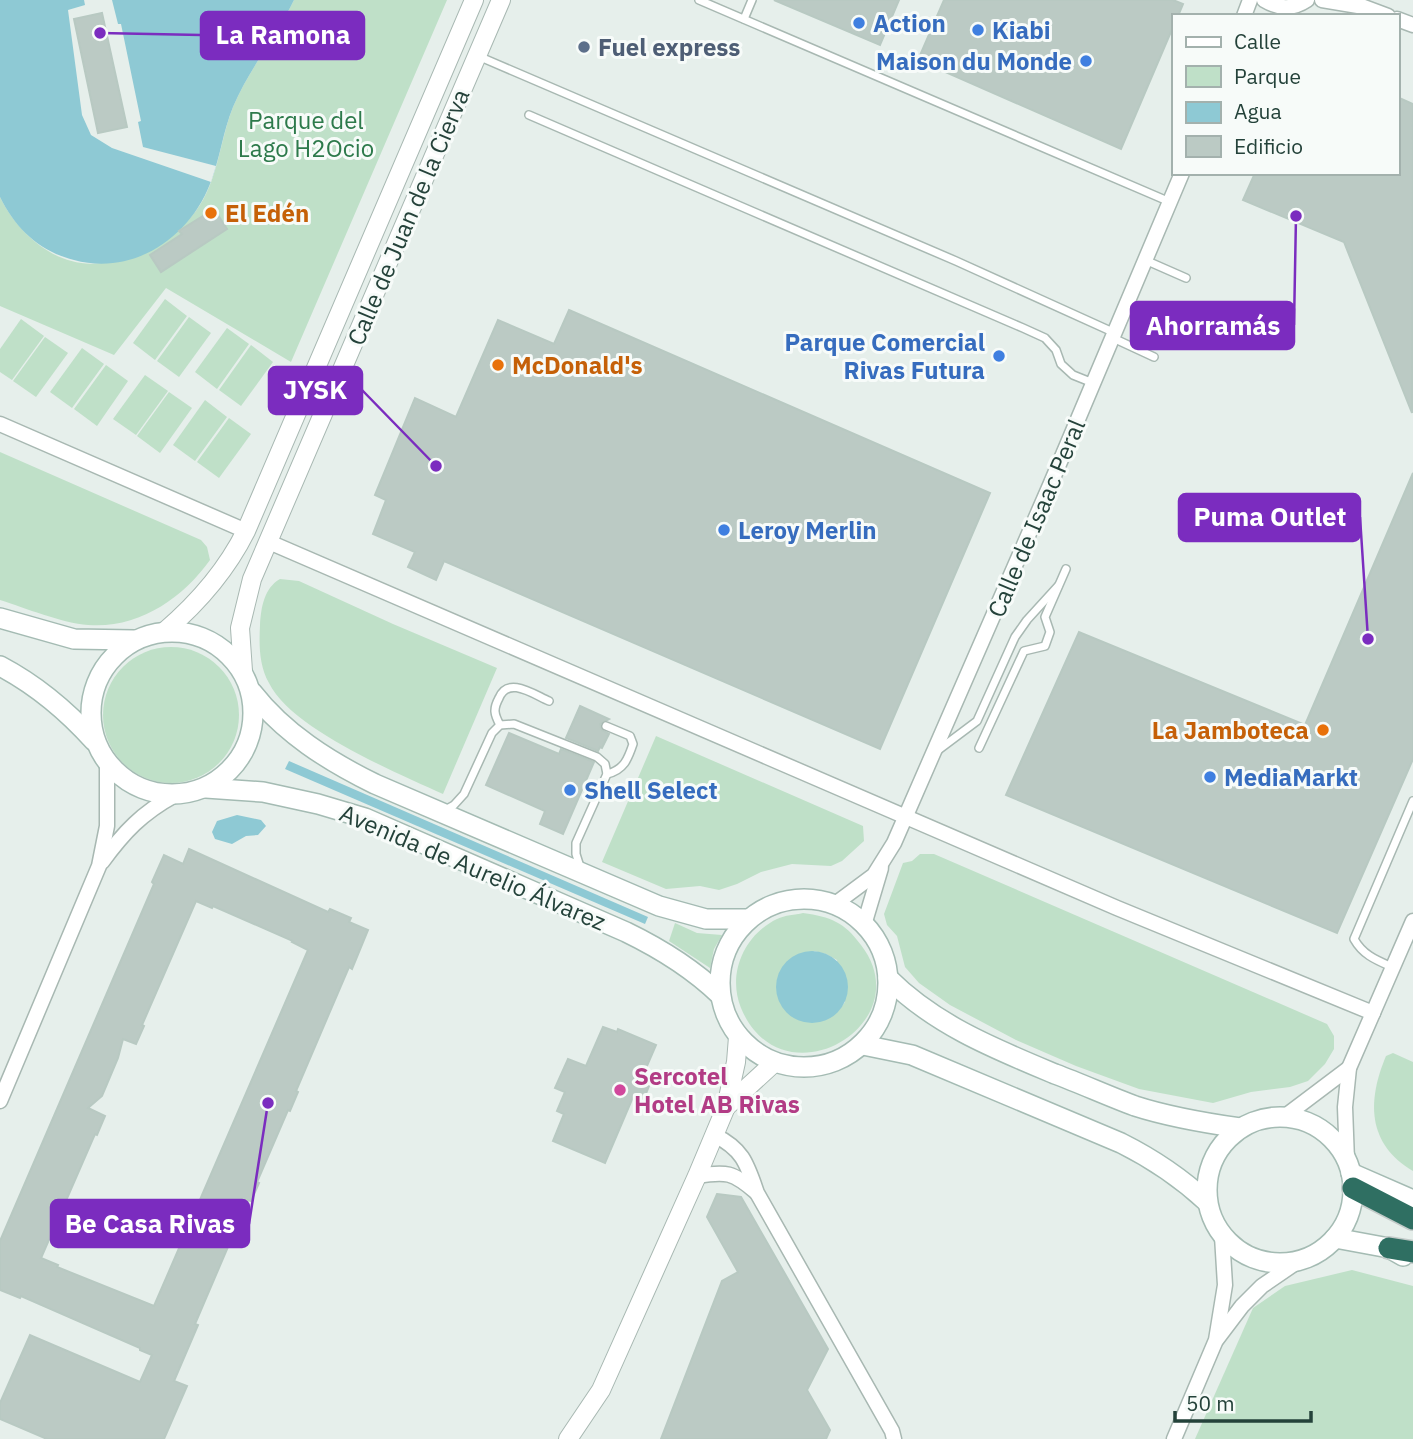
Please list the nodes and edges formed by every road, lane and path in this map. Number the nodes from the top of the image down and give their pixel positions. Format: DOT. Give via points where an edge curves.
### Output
graph roads {
  1 [pos="474,0"];
  2 [pos="501,0"];
  3 [pos="752,0"];
  4 [pos="1264,0"];
  5 [pos="1307,0"];
  6 [pos="1322,0"];
  7 [pos="704,1"];
  8 [pos="1360,4"];
  9 [pos="1283,12"];
  10 [pos="1383,14"];
  11 [pos="744,19"];
  12 [pos="478,56"];
  13 [pos="529,115"];
  14 [pos="1181,175"];
  15 [pos="1171,202"];
  16 [pos="1144,260"];
  17 [pos="1186,278"];
  18 [pos="1114,335"];
  19 [pos="1154,357"];
  20 [pos="1094,383"];
  21 [pos="0,424"];
  22 [pos="246,531"];
  23 [pos="269,542"];
  24 [pos="1066,569"];
  25 [pos="1058,586"];
  26 [pos="0,618"];
  27 [pos="165,631"];
  28 [pos="134,639"];
  29 [pos="0,666"];
  30 [pos="243,671"];
  31 [pos="252,692"];
  32 [pos="549,701"];
  33 [pos="500,725"];
  34 [pos="606,726"];
  35 [pos="96,744"];
  36 [pos="979,748"];
  37 [pos="933,753"];
  38 [pos="107,762"];
  39 [pos="607,774"];
  40 [pos="206,788"];
  41 [pos="175,795"];
  42 [pos="1413,802"];
  43 [pos="442,811"];
  44 [pos="906,816"];
  45 [pos="884,860"];
  46 [pos="99,866"];
  47 [pos="582,871"];
  48 [pos="835,904"];
  49 [pos="749,919"];
  50 [pos="1413,921"];
  51 [pos="864,925"];
  52 [pos="1393,967"];
  53 [pos="888,978"];
  54 [pos="720,995"];
  55 [pos="1373,1013"];
  56 [pos="738,1037"];
  57 [pos="863,1045"];
  58 [pos="775,1062"];
  59 [pos="1349,1068"];
  60 [pos="0,1101"];
  61 [pos="726,1107"];
  62 [pos="1284,1117"];
  63 [pos="1240,1128"];
  64 [pos="714,1135"];
  65 [pos="1350,1174"];
  66 [pos="697,1176"];
  67 [pos="757,1193"];
  68 [pos="1413,1200"];
  69 [pos="1207,1202"];
  70 [pos="1413,1219"];
  71 [pos="1222,1236"];
  72 [pos="1335,1238"];
  73 [pos="1389,1248"];
  74 [pos="1413,1252"];
  75 [pos="1297,1262"];
  76 [pos="1413,1262"];
  77 [pos="1216,1340"];
  78 [pos="896,1436"];
  79 [pos="568,1439"];
  80 [pos="1174,1439"];
  1 -- 22 [label="street, Calle de Juan de la Cierva"];
  2 -- 12 [label="street, Calle de Juan de la Cierva"];
  3 -- 11 [label="lane"];
  4 -- 9 [label="street"];
  5 -- 9 [label="street"];
  6 -- 8 [label="street"];
  7 -- 11 [label="lane"];
  8 -- 10 [label="street"];
  11 -- 15 [label="lane"];
  12 -- 18 [label="lane" via="1048,301"];
  12 -- 23 [label="street, Calle de Juan de la Cierva"];
  13 -- 20 [label="lane" via="1045,338 1061,364 1073,375"];
  14 -- 15 [label="street, Calle de Isaac Peral"];
  15 -- 16 [label="street, Calle de Isaac Peral"];
  16 -- 17 [label="lane"];
  16 -- 18 [label="street, Calle de Isaac Peral"];
  18 -- 19 [label="lane"];
  18 -- 20 [label="street, Calle de Isaac Peral"];
  20 -- 37 [label="street, Calle de Isaac Peral"];
  21 -- 22 [label="street"];
  22 -- 27 [label="street, Calle de Juan de la Cierva" via="220,576"];
  23 -- 30 [label="street, Calle de Juan de la Cierva" via="240,628"];
  23 -- 44 [label="street"];
  24 -- 25 [label="lane"];
  25 -- 36 [label="lane" via="1045,617 1050,632 1045,646 1024,651"];
  25 -- 37 [label="lane" via="1015,638 977,721"];
  26 -- 28 [label="main road" via="74,639"];
  27 -- 28 [label="main road"];
  27 -- 30 [label="main road" via="205,637 228,651"];
  28 -- 35 [label="main road" via="113,655 97,678 90,717"];
  29 -- 35 [label="main road" via="51,699"];
  30 -- 31 [label="main road"];
  31 -- 40 [label="main road" via="249,743 228,774"];
  31 -- 43 [label="main road, Avenida de Aurelio Álvarez" via="287,730 344,769"];
  32 -- 33 [label="lane" via="508,686 494,708"];
  33 -- 39 [label="lane" via="514,724 597,757"];
  33 -- 43 [label="lane" via="464,794"];
  34 -- 39 [label="lane" via="630,736 633,744 627,761"];
  35 -- 38 [label="main road"];
  37 -- 44 [label="street, Calle de Isaac Peral"];
  38 -- 41 [label="main road" via="135,786"];
  38 -- 46 [label="street" via="107,826"];
  39 -- 47 [label="lane" via="576,843"];
  40 -- 41 [label="main road"];
  40 -- 54 [label="main road, Avenida de Aurelio Álvarez" via="263,792 365,818 626,932 668,953"];
  41 -- 46 [label="street" via="123,833"];
  42 -- 52 [label="lane" via="1354,939 1368,956"];
  43 -- 47 [label="main road, Avenida de Aurelio Álvarez"];
  44 -- 45 [label="street, Calle de Isaac Peral"];
  44 -- 55 [label="street"];
  45 -- 48 [label="street, Calle de Isaac Peral" via="874,875"];
  45 -- 51 [label="street, Calle de Isaac Peral"];
  46 -- 60 [label="street"];
  47 -- 49 [label="main road, Avenida de Aurelio Álvarez" via="671,909 706,919"];
  48 -- 49 [label="main road" via="790,900 768,906"];
  48 -- 51 [label="main road"];
  49 -- 54 [label="main road" via="723,958"];
  50 -- 52 [label="street"];
  51 -- 53 [label="main road" via="883,951"];
  52 -- 55 [label="street"];
  53 -- 57 [label="main road" via="887,1000"];
  53 -- 63 [label="main road" via="936,1018 1016,1058 1135,1106"];
  54 -- 56 [label="main road"];
  55 -- 59 [label="street"];
  56 -- 58 [label="main road"];
  56 -- 61 [label="street"];
  57 -- 58 [label="main road" via="821,1066 798,1068"];
  57 -- 69 [label="main road" via="912,1055 1121,1143 1183,1179"];
  58 -- 61 [label="street"];
  59 -- 62 [label="street"];
  59 -- 65 [label="street" via="1345,1107"];
  61 -- 64 [label="street"];
  62 -- 63 [label="main road" via="1261,1119"];
  62 -- 65 [label="main road" via="1321,1130 1336,1144"];
  63 -- 69 [label="main road" via="1213,1160"];
  64 -- 66 [label="street"];
  64 -- 67 [label="street" via="735,1147"];
  65 -- 68 [label="main road"];
  65 -- 70 [label="highway"];
  65 -- 72 [label="main road" via="1352,1202"];
  66 -- 67 [label="street" via="724,1172"];
  66 -- 79 [label="street" via="601,1390"];
  67 -- 78 [label="street"];
  69 -- 71 [label="main road"];
  71 -- 75 [label="main road" via="1251,1258 1274,1264"];
  71 -- 77 [label="street" via="1225,1285"];
  72 -- 73 [label="main road"];
  72 -- 75 [label="main road" via="1318,1253"];
  73 -- 74 [label="highway"];
  73 -- 76 [label="main road"];
  75 -- 77 [label="street" via="1262,1286"];
  77 -- 80 [label="street"];
}
